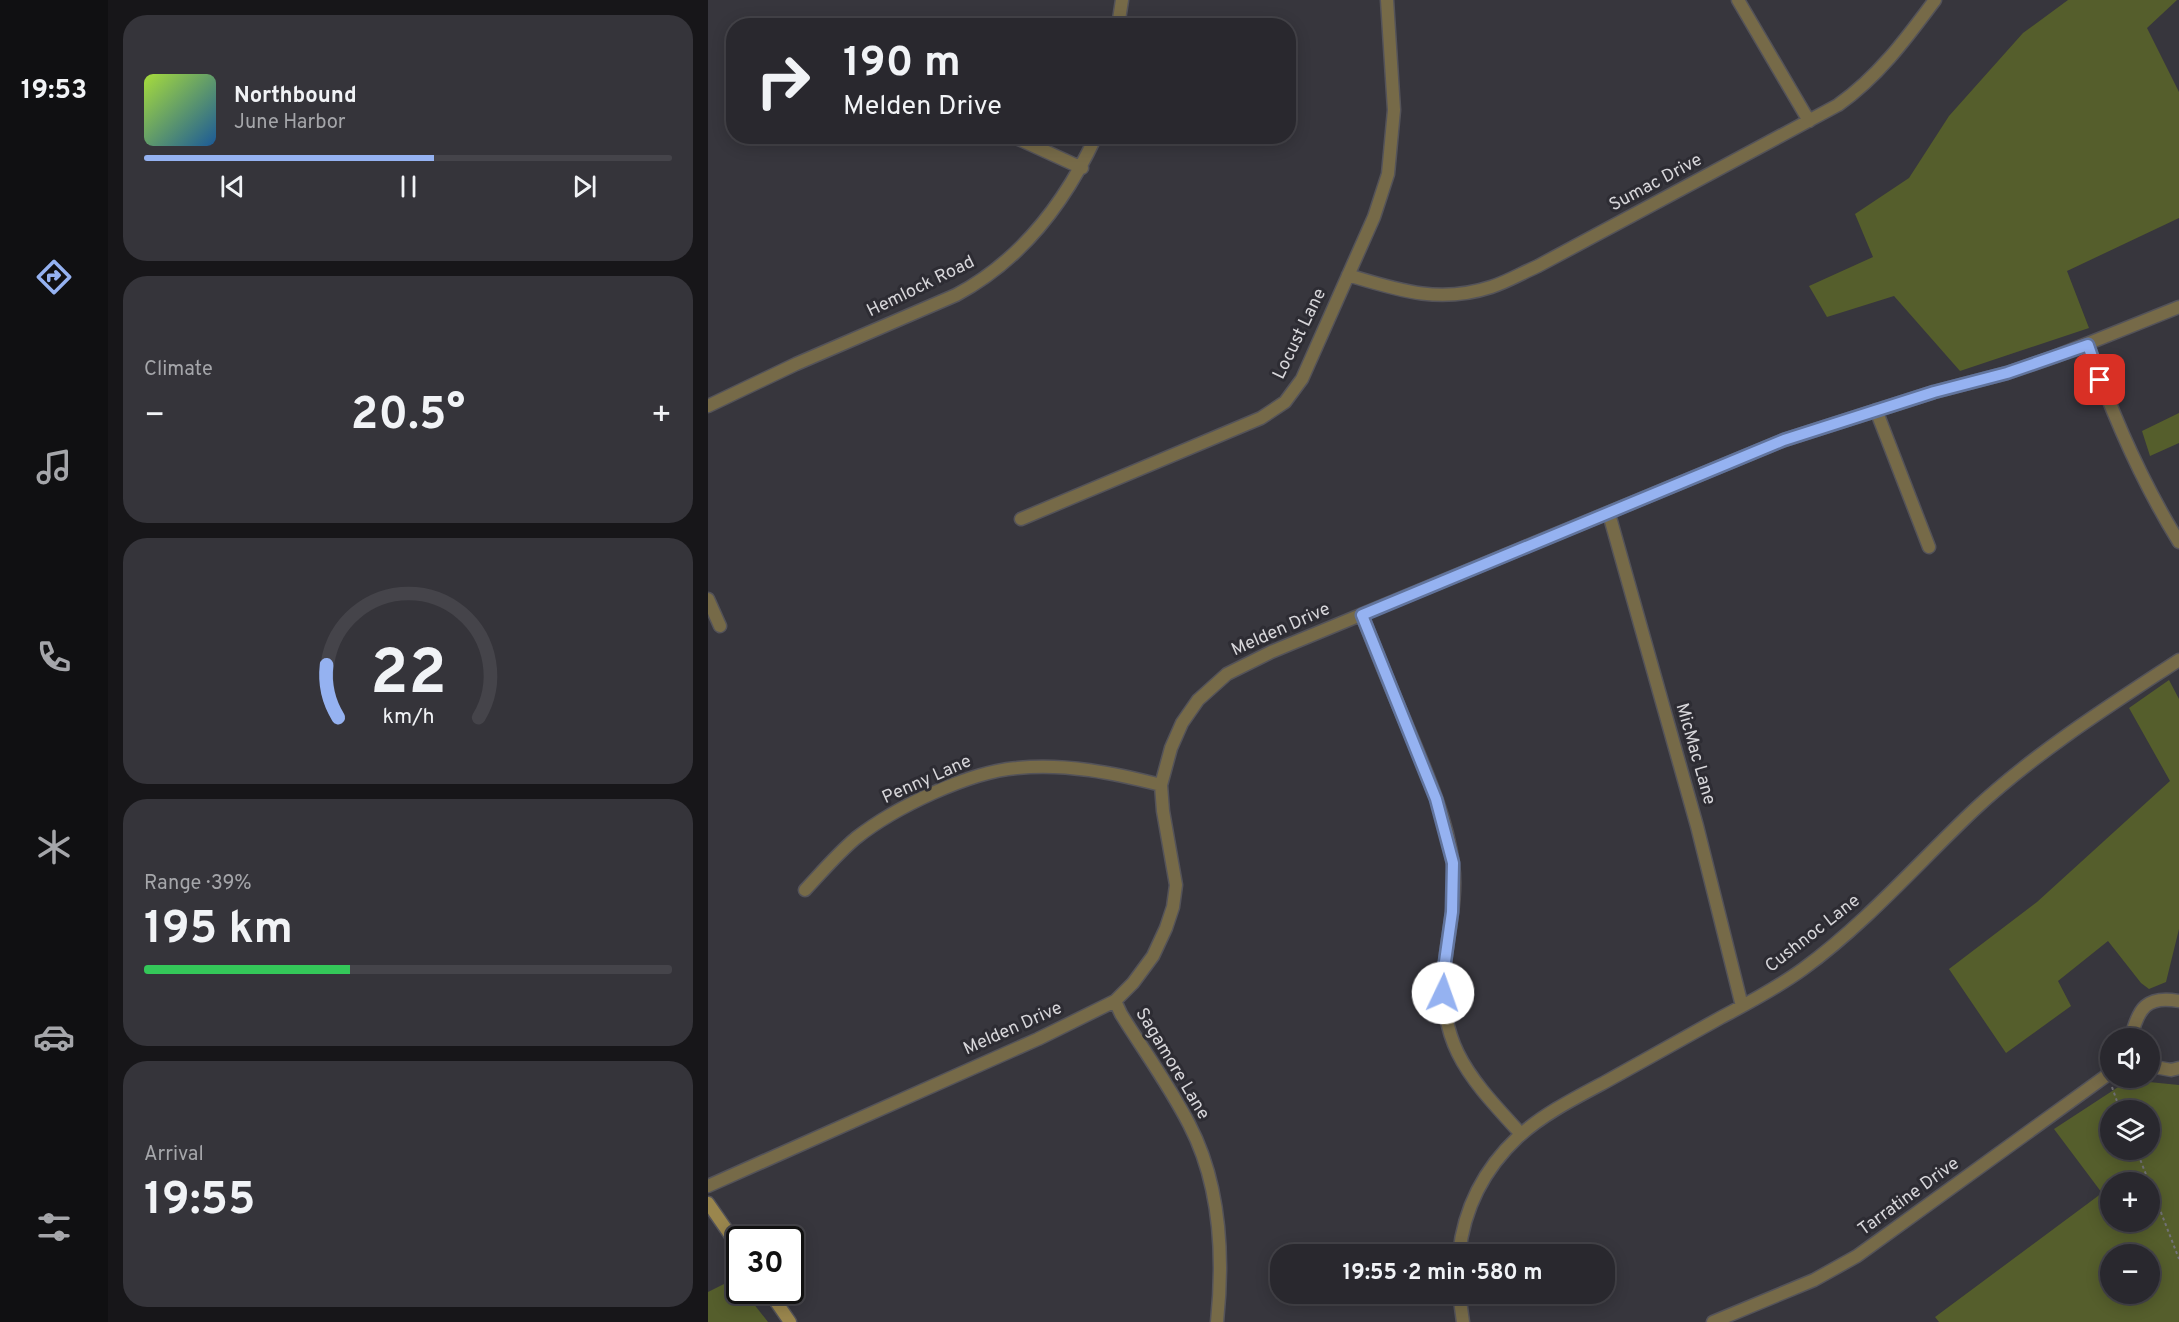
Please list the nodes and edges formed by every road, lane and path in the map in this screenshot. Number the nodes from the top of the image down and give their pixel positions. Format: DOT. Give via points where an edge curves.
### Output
graph roads {
  1 [pos="1122,0"];
  2 [pos="1387,0"];
  3 [pos="1738,0"];
  4 [pos="1935,0"];
  5 [pos="1119,18"];
  6 [pos="1809,121"];
  7 [pos="1030,144"];
  8 [pos="1092,144"];
  9 [pos="1082,168"];
  10 [pos="1348,275"];
  11 [pos="2179,307"];
  12 [pos="2088,345"];
  13 [pos="708,406"];
  14 [pos="1876,410"];
  15 [pos="1609,514"];
  16 [pos="1021,519"];
  17 [pos="2179,542"];
  18 [pos="1929,547"];
  19 [pos="708,599"];
  20 [pos="1362,615"];
  21 [pos="720,626"];
  22 [pos="2179,660"];
  23 [pos="1161,785"];
  24 [pos="805,890"];
  25 [pos="1115,1001"];
  26 [pos="2179,1001"];
  27 [pos="1742,1006"];
  28 [pos="2133,1028"];
  29 [pos="2160,1068"];
  30 [pos="2179,1068"];
  31 [pos="2100,1081"];
  32 [pos="1521,1134"];
  33 [pos="708,1186"];
  34 [pos="708,1203"];
  35 [pos="2160,1211"];
  36 [pos="726,1229"];
  37 [pos="1461,1244"];
  38 [pos="2179,1259"];
  39 [pos="778,1304"];
  40 [pos="1461,1304"];
  41 [pos="790,1322"];
  42 [pos="1217,1322"];
  43 [pos="1463,1322"];
  44 [pos="1713,1322"];
  1 -- 5 [label="street"];
  2 -- 10 [label="street, Locust Lane" via="1394,110 1391,158 1374,217"];
  3 -- 6 [label="street"];
  4 -- 6 [label="street, Sumac Drive" via="1880,71 1860,90"];
  6 -- 10 [label="street, Sumac Drive" via="1492,287 1443,296 1417,294"];
  7 -- 9 [label="street"];
  8 -- 9 [label="street, Hemlock Road"];
  9 -- 13 [label="street, Hemlock Road" via="1039,229 979,283"];
  10 -- 16 [label="street, Locust Lane" via="1302,379 1285,402 1261,418"];
  11 -- 12 [label="street, Melden Drive"];
  12 -- 14 [label="street, Melden Drive" via="2007,373"];
  12 -- 17 [label="street" via="2124,441"];
  14 -- 15 [label="street, Melden Drive" via="1784,440"];
  14 -- 18 [label="street"];
  15 -- 20 [label="street, Melden Drive"];
  15 -- 27 [label="street, MicMac Lane"];
  19 -- 21 [label="street"];
  20 -- 23 [label="street, Melden Drive" via="1227,674 1207,691 1182,723"];
  20 -- 32 [label="street" via="1436,799 1453,863 1452,912 1443,976 1448,1028 1461,1060"];
  22 -- 27 [label="street, Cushnoc Lane" via="2097,714 2004,784 1852,930 1801,970"];
  23 -- 24 [label="street, Penny Lane" via="1092,771 1041,767 992,772 968,779 878,823 838,854"];
  23 -- 25 [label="street, Melden Drive" via="1176,885 1173,907 1153,956"];
  25 -- 33 [label="street, Melden Drive"];
  25 -- 42 [label="street, Sagamore Lane" via="1175,1097 1203,1158 1219,1226"];
  26 -- 28 [label="street" via="2162,998 2151,1002 2142,1009"];
  27 -- 32 [label="street, Cushnoc Lane" via="1580,1096"];
  29 -- 30 [label="street"];
  31 -- 44 [label="street, Tarratine Drive" via="1857,1256 1814,1280"];
  32 -- 37 [label="street, Cushnoc Lane" via="1481,1183"];
  34 -- 36 [label="street"];
  35 -- 38 [label="path"];
  39 -- 41 [label="street"];
  40 -- 43 [label="street"];
}
